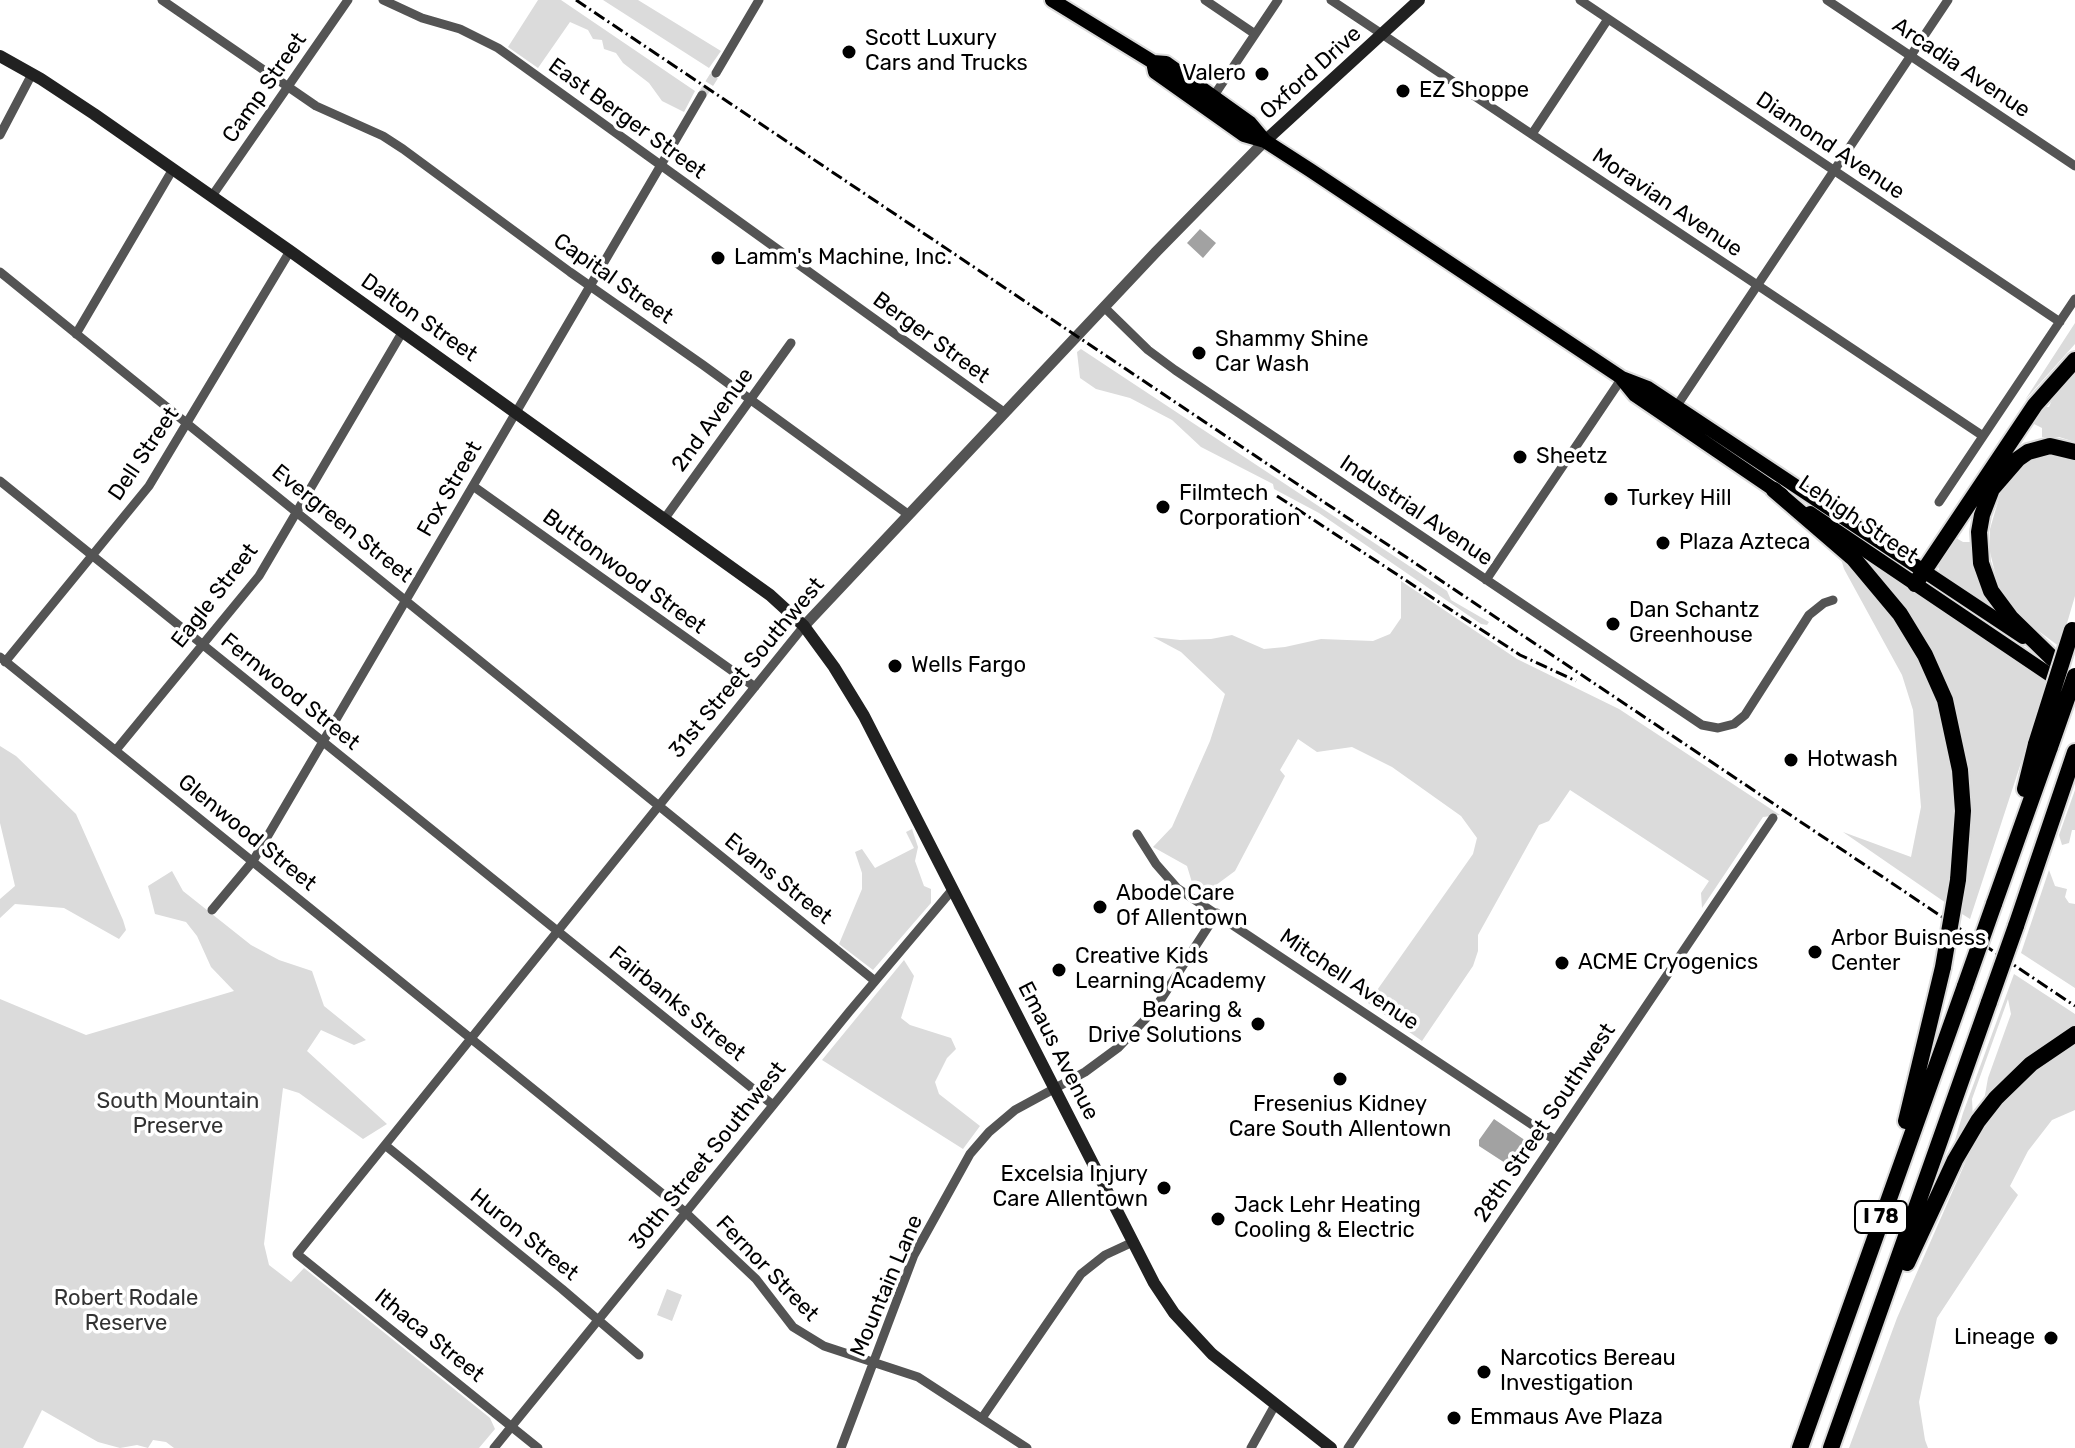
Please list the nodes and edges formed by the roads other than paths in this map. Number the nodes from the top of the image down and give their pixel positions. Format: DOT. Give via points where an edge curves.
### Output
graph roads {
  1 [pos="162,0"];
  2 [pos="348,0"];
  3 [pos="383,0"];
  4 [pos="759,0"];
  5 [pos="1052,0"];
  6 [pos="1205,0"];
  7 [pos="1278,0"];
  8 [pos="1331,0"];
  9 [pos="1419,0"];
  10 [pos="1580,0"];
  11 [pos="1827,0"];
  12 [pos="1948,0"];
  13 [pos="1608,19"];
  14 [pos="1255,34"];
  15 [pos="1383,35"];
  16 [pos="0,49"];
  17 [pos="1910,56"];
  18 [pos="6,59"];
  19 [pos="1153,62"];
  20 [pos="716,73"];
  21 [pos="32,74"];
  22 [pos="288,87"];
  23 [pos="702,95"];
  24 [pos="1213,97"];
  25 [pos="1532,134"];
  26 [pos="0,135"];
  27 [pos="1265,141"];
  28 [pos="661,166"];
  29 [pos="2075,166"];
  30 [pos="173,169"];
  31 [pos="1834,170"];
  32 [pos="212,196"];
  33 [pos="290,251"];
  34 [pos="0,272"];
  35 [pos="1757,285"];
  36 [pos="590,286"];
  37 [pos="836,292"];
  38 [pos="2075,299"];
  39 [pos="1105,308"];
  40 [pos="2060,322"];
  41 [pos="403,331"];
  42 [pos="76,334"];
  43 [pos="791,343"];
  44 [pos="2075,360"];
  45 [pos="1622,378"];
  46 [pos="750,400"];
  47 [pos="1676,407"];
  48 [pos="516,411"];
  49 [pos="1005,413"];
  50 [pos="187,422"];
  51 [pos="1983,436"];
  52 [pos="2075,452"];
  53 [pos="0,481"];
  54 [pos="473,486"];
  55 [pos="1774,490"];
  56 [pos="1939,502"];
  57 [pos="298,511"];
  58 [pos="909,515"];
  59 [pos="665,518"];
  60 [pos="92,555"];
  61 [pos="1919,577"];
  62 [pos="1486,580"];
  63 [pos="406,599"];
  64 [pos="1833,600"];
  65 [pos="2074,625"];
  66 [pos="804,626"];
  67 [pos="201,644"];
  68 [pos="2053,659"];
  69 [pos="3,660"];
  70 [pos="2075,675"];
  71 [pos="755,687"];
  72 [pos="2075,692"];
  73 [pos="323,741"];
  74 [pos="2043,745"];
  75 [pos="116,750"];
  76 [pos="2074,754"];
  77 [pos="659,806"];
  78 [pos="1773,818"];
  79 [pos="1137,834"];
  80 [pos="253,861"];
  81 [pos="953,889"];
  82 [pos="212,910"];
  83 [pos="1217,913"];
  84 [pos="558,931"];
  85 [pos="875,981"];
  86 [pos="2075,1034"];
  87 [pos="472,1037"];
  88 [pos="1055,1088"];
  89 [pos="773,1105"];
  90 [pos="1555,1140"];
  91 [pos="385,1145"];
  92 [pos="1889,1193"];
  93 [pos="685,1212"];
  94 [pos="1133,1242"];
  95 [pos="297,1254"];
  96 [pos="598,1319"];
  97 [pos="1865,1353"];
  98 [pos="639,1355"];
  99 [pos="875,1361"];
  100 [pos="1275,1405"];
  101 [pos="982,1418"];
  102 [pos="512,1426"];
  103 [pos="494,1448"];
  104 [pos="538,1448"];
  105 [pos="841,1448"];
  106 [pos="1027,1448"];
  107 [pos="1251,1448"];
  108 [pos="1331,1448"];
  109 [pos="1348,1448"];
  110 [pos="1800,1448"];
  111 [pos="1831,1448"];
  1 -- 22 [label="street, Capital Street"];
  2 -- 22 [label="street, Camp Street"];
  3 -- 28 [label="street, East Berger Street" via="498,48"];
  4 -- 20 [label="street"];
  5 -- 19 [label="highway, Lehigh Street"];
  6 -- 14 [label="street"];
  7 -- 14 [label="street"];
  8 -- 15 [label="street, Moravian Avenue"];
  9 -- 15 [label="main road, Oxford Drive"];
  10 -- 13 [label="street, Diamond Avenue"];
  11 -- 17 [label="street, Arcadia Avenue"];
  12 -- 17 [label="street"];
  13 -- 25 [label="street"];
  13 -- 31 [label="street, Diamond Avenue"];
  14 -- 24 [label="street"];
  15 -- 25 [label="street, Moravian Avenue"];
  15 -- 27 [label="main road, Oxford Drive"];
  16 -- 18 [label="street"];
  17 -- 29 [label="street, Arcadia Avenue"];
  17 -- 31 [label="street"];
  18 -- 21 [label="main road, Dalton Street"];
  19 -- 24 [label="highway, Lehigh Street" via="1166,63"];
  19 -- 27 [label="highway, Lehigh Street" via="1155,72 1244,135"];
  21 -- 26 [label="street"];
  21 -- 30 [label="main road, Dalton Street"];
  22 -- 32 [label="street, Camp Street"];
  22 -- 36 [label="street, Capital Street" via="403,149"];
  23 -- 28 [label="street, Fox Street"];
  24 -- 27 [label="highway, Lehigh Street" via="1250,123"];
  25 -- 35 [label="street, Moravian Avenue"];
  27 -- 39 [label="street, 31st Street Southwest"];
  27 -- 45 [label="highway, Lehigh Street"];
  28 -- 36 [label="street, Fox Street"];
  28 -- 37 [label="street, East Berger Street"];
  30 -- 32 [label="main road, Dalton Street"];
  30 -- 42 [label="street"];
  31 -- 35 [label="street"];
  31 -- 40 [label="street, Diamond Avenue"];
  32 -- 33 [label="main road, Dalton Street"];
  33 -- 41 [label="main road, Dalton Street"];
  33 -- 50 [label="street, Dell Street"];
  34 -- 42 [label="street, Evergreen Street"];
  35 -- 47 [label="street"];
  35 -- 51 [label="street, Moravian Avenue"];
  36 -- 46 [label="street, Capital Street"];
  36 -- 48 [label="street, Fox Street"];
  37 -- 49 [label="street, Berger Street"];
  38 -- 40 [label="street"];
  39 -- 49 [label="street, 31st Street Southwest"];
  39 -- 62 [label="street, Industrial Avenue" via="1175,370"];
  40 -- 51 [label="street"];
  41 -- 48 [label="main road, Dalton Street"];
  41 -- 57 [label="street, Eagle Street"];
  42 -- 50 [label="street, Evergreen Street"];
  43 -- 46 [label="street, 2nd Avenue"];
  44 -- 61 [label="highway" via="2035,405"];
  45 -- 47 [label="highway, Lehigh Street"];
  45 -- 55 [label="highway, Lehigh Street" via="1635,395"];
  45 -- 62 [label="street"];
  46 -- 58 [label="street, Capital Street"];
  46 -- 59 [label="street, 2nd Avenue"];
  47 -- 61 [label="highway, Lehigh Street"];
  48 -- 54 [label="street, Fox Street"];
  48 -- 59 [label="main road, Dalton Street"];
  49 -- 58 [label="street, 31st Street Southwest"];
  50 -- 57 [label="street, Evergreen Street"];
  50 -- 60 [label="street, Dell Street" via="149,486"];
  51 -- 56 [label="street"];
  52 -- 68 [label="highway" via="2050,446 2018,459 1992,489 1979,532 1981,563 1991,591"];
  53 -- 60 [label="street, Fernwood Street"];
  54 -- 63 [label="street, Fox Street"];
  54 -- 71 [label="street, Buttonwood Street"];
  55 -- 61 [label="highway, Lehigh Street"];
  55 -- 92 [label="highway, bridge" via="1854,559 1900,614 1931,666 1948,710 1960,770 1958,880 1943,967"];
  57 -- 63 [label="street, Evergreen Street"];
  57 -- 67 [label="street, Eagle Street" via="259,576"];
  58 -- 66 [label="street, 31st Street Southwest"];
  59 -- 66 [label="main road, Dalton Street"];
  60 -- 67 [label="street, Fernwood Street"];
  60 -- 69 [label="street, Dell Street"];
  61 -- 68 [label="highway, Lehigh Street"];
  61 -- 72 [label="highway, Lehigh Street"];
  62 -- 64 [label="street, Industrial Avenue" via="1679,711 1718,728 1745,715 1809,615"];
  63 -- 73 [label="street, Fox Street"];
  63 -- 77 [label="street, Evergreen Street"];
  65 -- 74 [label="highway, bridge"];
  66 -- 71 [label="street, 31st Street Southwest"];
  66 -- 81 [label="main road, Emaus Avenue" via="864,716"];
  67 -- 73 [label="street, Fernwood Street"];
  67 -- 75 [label="street, Eagle Street"];
  68 -- 70 [label="highway, Lehigh Street"];
  69 -- 75 [label="street, Glenwood Street"];
  70 -- 74 [label="highway, bridge"];
  71 -- 77 [label="street, 31st Street Southwest"];
  73 -- 80 [label="street, Fox Street"];
  73 -- 84 [label="street, Fernwood Street"];
  74 -- 92 [label="highway, I 78, bridge" via="1995,901"];
  75 -- 80 [label="street, Glenwood Street"];
  76 -- 97 [label="highway, I 78, bridge"];
  77 -- 84 [label="street, 31st Street Southwest"];
  77 -- 85 [label="street, Evans Street"];
  78 -- 90 [label="street, 28th Street Southwest"];
  79 -- 83 [label="street, Mitchell Avenue" via="1177,888"];
  80 -- 82 [label="street, Fox Street"];
  80 -- 87 [label="street, Glenwood Street"];
  81 -- 85 [label="street, 30th Street Southwest"];
  81 -- 88 [label="main road, Emaus Avenue"];
  83 -- 88 [label="street, Mountain Lane" via="1137,1029 1099,1063"];
  83 -- 90 [label="street, Mitchell Avenue"];
  84 -- 87 [label="street, 31st Street Southwest"];
  84 -- 89 [label="street, Fairbanks Street"];
  85 -- 89 [label="street, 30th Street Southwest"];
  86 -- 97 [label="highway" via="2009,1083 1968,1136"];
  87 -- 91 [label="street, 31st Street Southwest"];
  87 -- 93 [label="street, Fernor Street"];
  88 -- 94 [label="main road, Emaus Avenue"];
  88 -- 99 [label="street, Mountain Lane" via="1003,1118 970,1154 914,1255"];
  89 -- 93 [label="street, 30th Street Southwest"];
  90 -- 109 [label="street, 28th Street Southwest"];
  91 -- 95 [label="street, 31st Street Southwest"];
  91 -- 96 [label="street, Huron Street"];
  92 -- 110 [label="highway, I 78"];
  93 -- 96 [label="street, 30th Street Southwest"];
  93 -- 99 [label="street, Fernor Street" via="756,1279 793,1327 824,1346"];
  94 -- 100 [label="main road, Emaus Avenue" via="1154,1283 1193,1334"];
  94 -- 101 [label="street" via="1081,1274"];
  95 -- 102 [label="street, Ithaca Street"];
  96 -- 98 [label="street, Huron Street"];
  96 -- 102 [label="street, 30th Street Southwest"];
  97 -- 111 [label="highway, I 78"];
  99 -- 101 [label="street, Fernor Street" via="918,1377"];
  99 -- 105 [label="street, Mountain Lane"];
  100 -- 107 [label="street"];
  100 -- 108 [label="main road, Emaus Avenue"];
  101 -- 106 [label="street, Fernor Street"];
  102 -- 103 [label="street, 30th Street Southwest"];
  102 -- 104 [label="street, Ithaca Street"];
}
